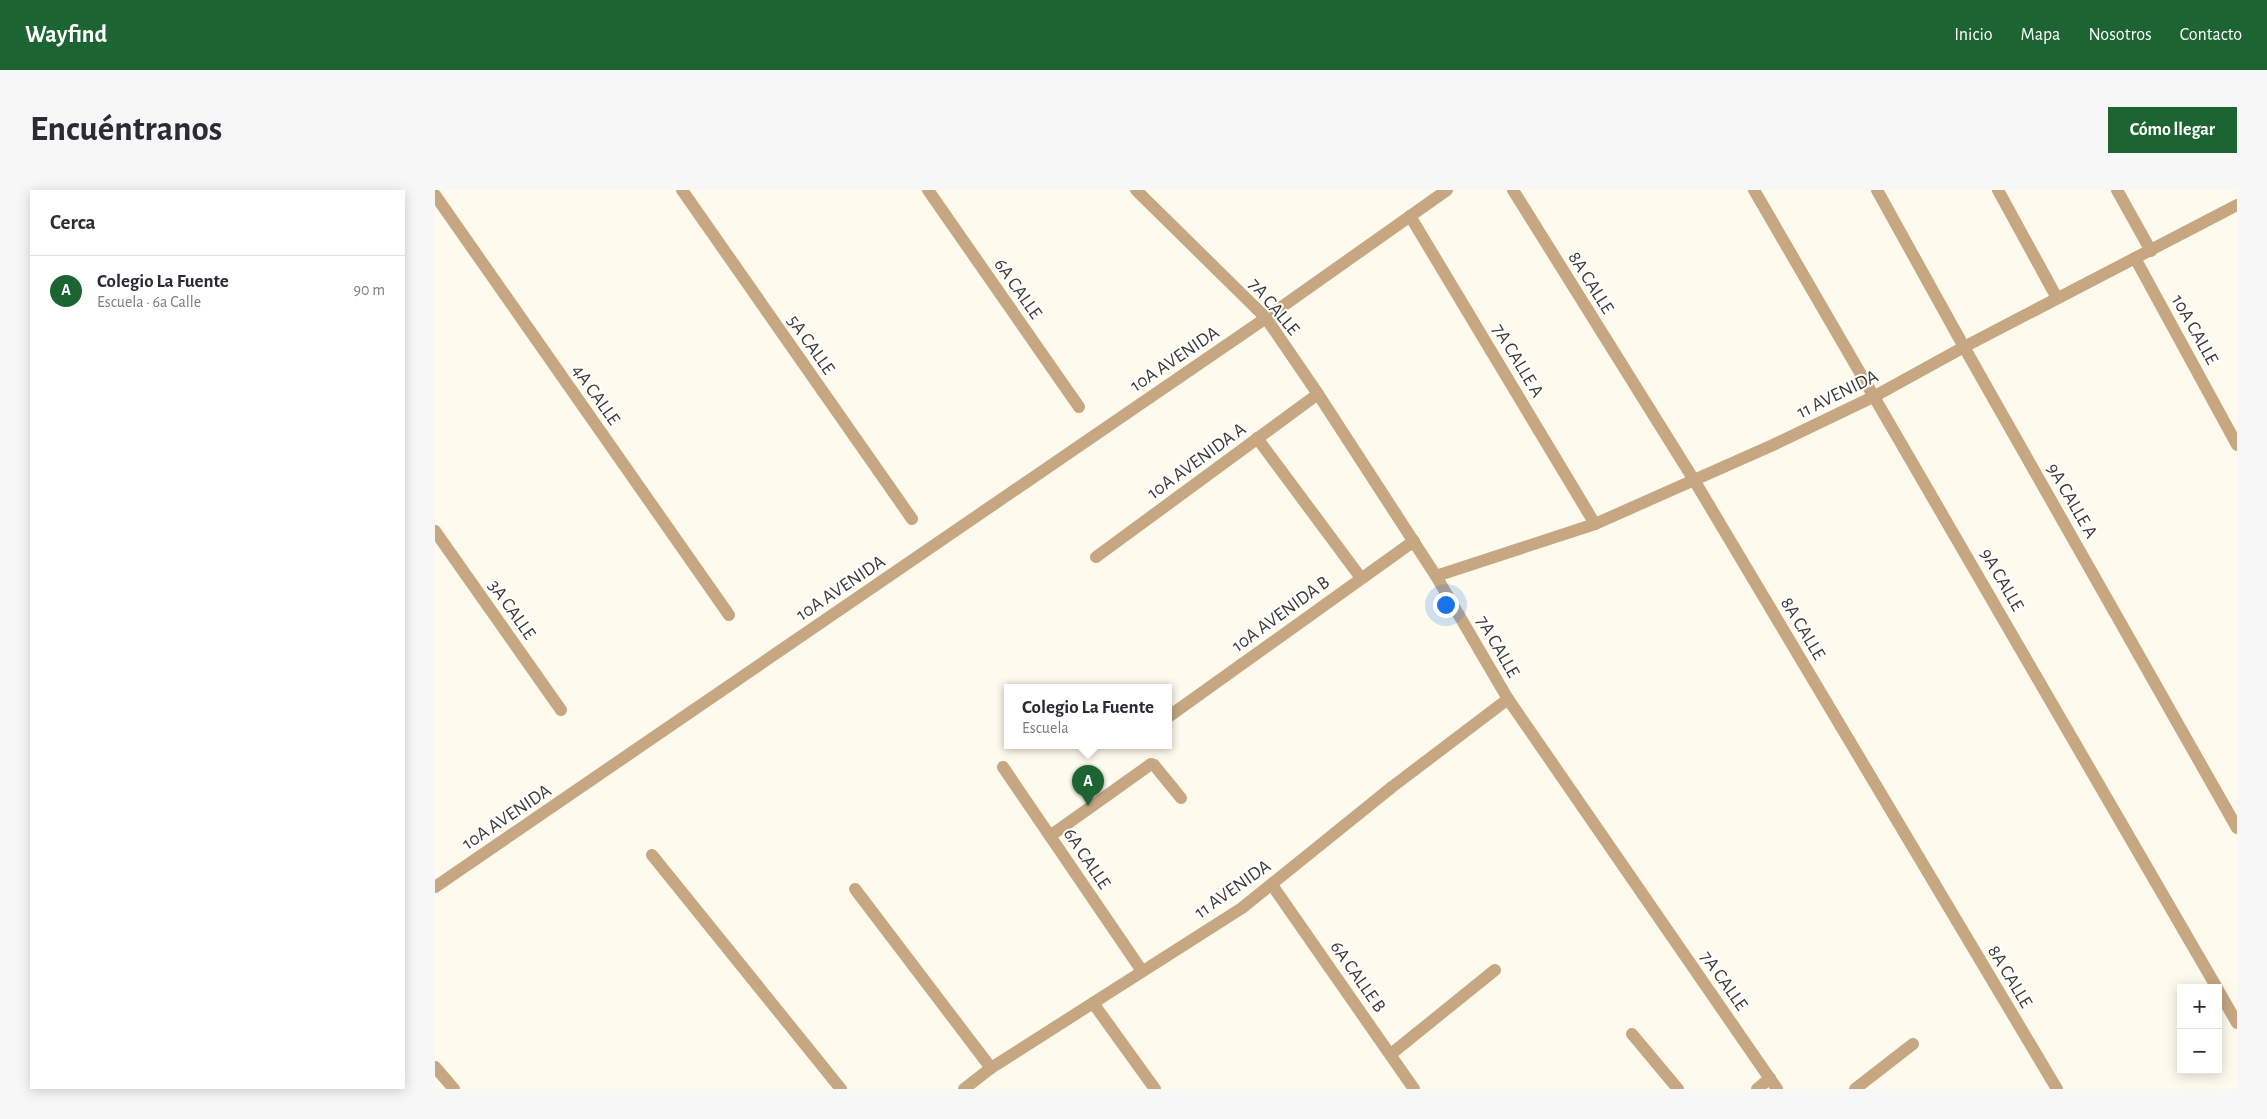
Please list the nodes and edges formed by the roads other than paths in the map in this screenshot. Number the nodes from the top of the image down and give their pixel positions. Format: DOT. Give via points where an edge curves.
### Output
graph roads {
  1 [pos="682,190"];
  2 [pos="929,190"];
  3 [pos="1136,190"];
  4 [pos="1447,190"];
  5 [pos="1513,190"];
  6 [pos="1754,190"];
  7 [pos="1877,190"];
  8 [pos="1998,190"];
  9 [pos="2117,190"];
  10 [pos="435,195"];
  11 [pos="2237,205"];
  12 [pos="1410,216"];
  13 [pos="2151,251"];
  14 [pos="2135,258"];
  15 [pos="2057,298"];
  16 [pos="1266,318"];
  17 [pos="1964,347"];
  18 [pos="1318,394"];
  19 [pos="1875,396"];
  20 [pos="1079,407"];
  21 [pos="1257,438"];
  22 [pos="2237,445"];
  23 [pos="1694,480"];
  24 [pos="912,519"];
  25 [pos="1595,524"];
  26 [pos="435,531"];
  27 [pos="1414,541"];
  28 [pos="1095,556"];
  29 [pos="1436,576"];
  30 [pos="1361,578"];
  31 [pos="729,615"];
  32 [pos="1508,699"];
  33 [pos="561,710"];
  34 [pos="1172,714"];
  35 [pos="1003,767"];
  36 [pos="1181,798"];
  37 [pos="2237,828"];
  38 [pos="1050,836"];
  39 [pos="652,855"];
  40 [pos="1272,885"];
  41 [pos="435,887"];
  42 [pos="855,889"];
  43 [pos="1495,970"];
  44 [pos="1142,971"];
  45 [pos="2215,984"];
  46 [pos="2222,996"];
  47 [pos="1093,1003"];
  48 [pos="2237,1022"];
  49 [pos="1632,1034"];
  50 [pos="1913,1044"];
  51 [pos="1391,1054"];
  52 [pos="435,1067"];
  53 [pos="991,1068"];
  54 [pos="1773,1084"];
  55 [pos="454,1089"];
  56 [pos="841,1089"];
  57 [pos="964,1089"];
  58 [pos="1155,1089"];
  59 [pos="1414,1089"];
  60 [pos="1678,1089"];
  61 [pos="1757,1089"];
  62 [pos="1855,1089"];
  63 [pos="2057,1089"];
  1 -- 24 [label="street, 5A CALLE"];
  2 -- 20 [label="street, 6A CALLE"];
  3 -- 16 [label="street, 7A CALLE"];
  4 -- 12 [label="street"];
  5 -- 23 [label="street, 8A CALLE"];
  6 -- 19 [label="street, 9A CALLE"];
  7 -- 17 [label="street, 9A CALLE A"];
  8 -- 15 [label="street"];
  9 -- 13 [label="street"];
  10 -- 31 [label="street, 4A CALLE"];
  11 -- 13 [label="street, 11 AVENIDA"];
  12 -- 16 [label="street"];
  12 -- 25 [label="street, 7A CALLE A"];
  13 -- 14 [label="street, 11 AVENIDA"];
  14 -- 15 [label="street, 11 AVENIDA"];
  14 -- 22 [label="street, 10A CALLE"];
  15 -- 17 [label="street, 11 AVENIDA"];
  16 -- 18 [label="street, 7A CALLE"];
  16 -- 41 [label="street, 10A AVENIDA"];
  17 -- 19 [label="street, 11 AVENIDA"];
  17 -- 37 [label="street, 9A CALLE A"];
  18 -- 21 [label="street, 10A AVENIDA A"];
  18 -- 27 [label="street, 7A CALLE"];
  19 -- 23 [label="street, 11 AVENIDA"];
  19 -- 45 [label="street, 9A CALLE"];
  21 -- 28 [label="street, 10A AVENIDA A"];
  21 -- 30 [label="street"];
  23 -- 25 [label="street, 11 AVENIDA"];
  23 -- 63 [label="street, 8A CALLE"];
  25 -- 29 [label="street, 11 AVENIDA"];
  26 -- 33 [label="street, 3A CALLE"];
  27 -- 29 [label="street, 7A CALLE"];
  27 -- 30 [label="street, 10A AVENIDA B"];
  29 -- 32 [label="street, 7A CALLE"];
  30 -- 34 [label="street, 10A AVENIDA B"];
  32 -- 40 [label="street, 11 AVENIDA"];
  32 -- 54 [label="street, 7A CALLE"];
  35 -- 38 [label="street, 6A CALLE"];
  36 -- 38 [label="street" via="1151,764"];
  38 -- 44 [label="street, 6A CALLE"];
  39 -- 56 [label="street"];
  40 -- 44 [label="street, 11 AVENIDA" via="1242,908"];
  40 -- 51 [label="street, 6A CALLE B"];
  42 -- 53 [label="street"];
  43 -- 51 [label="street"];
  44 -- 47 [label="street, 11 AVENIDA"];
  46 -- 48 [label="street, 9A CALLE"];
  47 -- 53 [label="street, 11 AVENIDA"];
  47 -- 58 [label="street"];
  49 -- 60 [label="street"];
  50 -- 62 [label="street"];
  51 -- 59 [label="street, 6A CALLE B"];
  52 -- 55 [label="street"];
  53 -- 57 [label="street, 11 AVENIDA"];
  54 -- 61 [label="street"];
}
